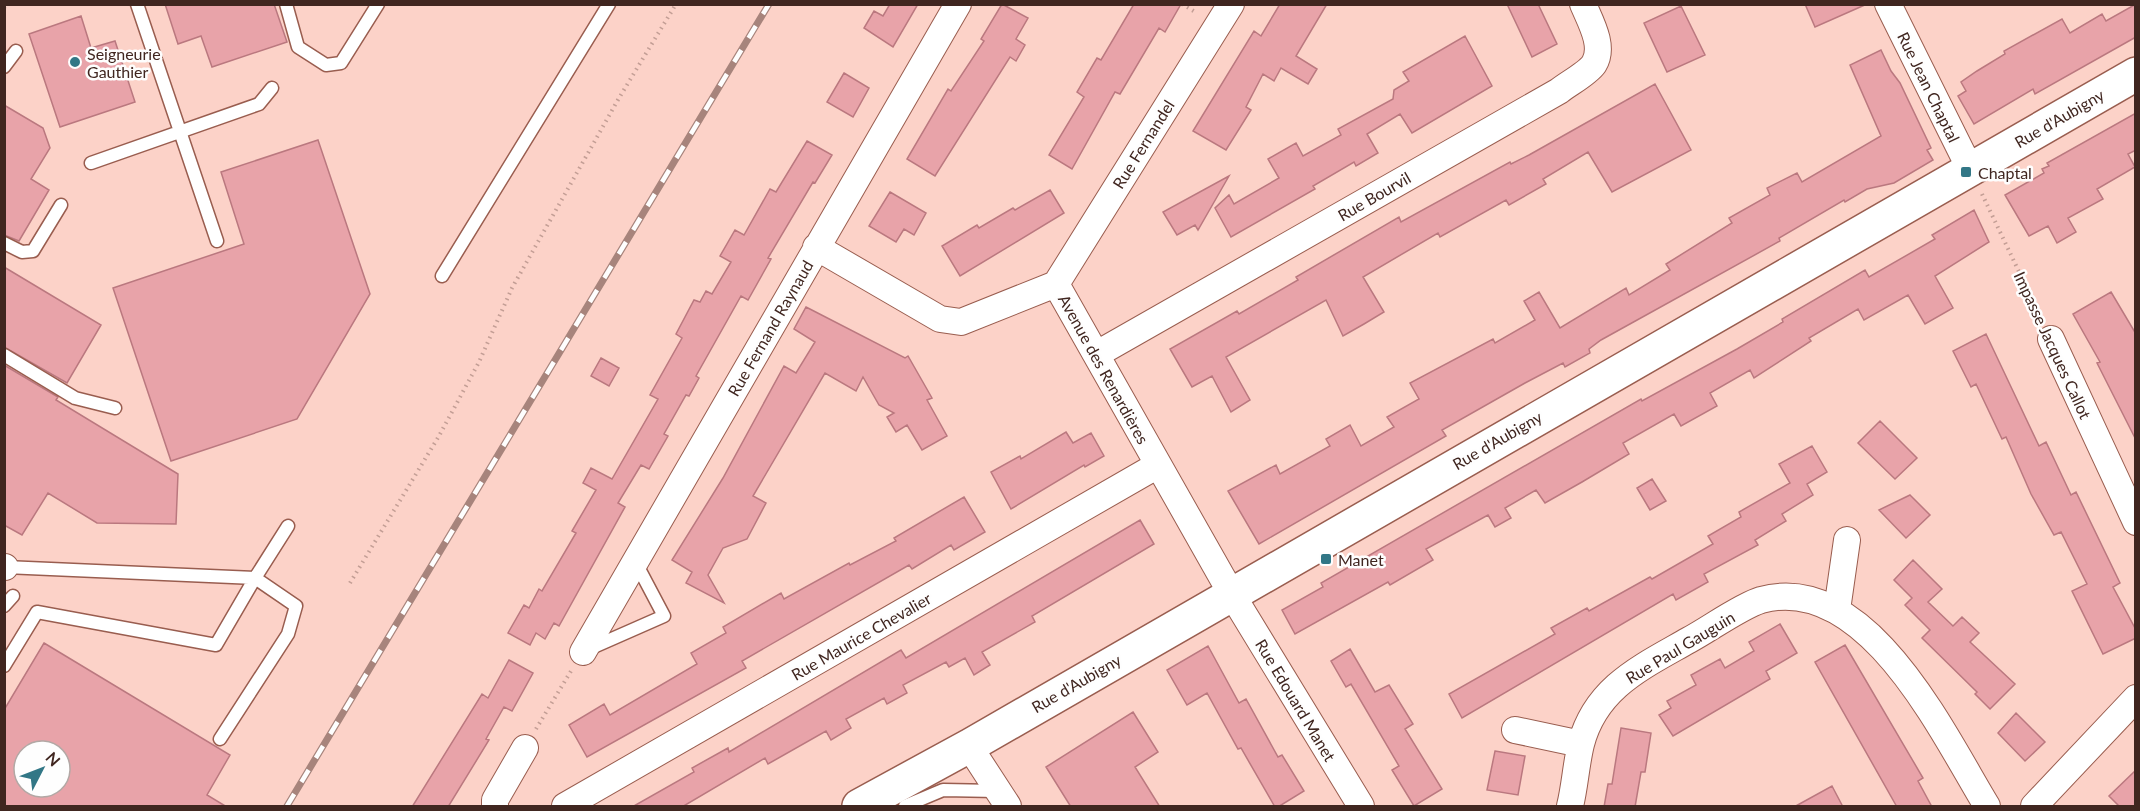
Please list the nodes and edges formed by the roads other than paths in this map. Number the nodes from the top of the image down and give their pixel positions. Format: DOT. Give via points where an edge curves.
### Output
graph roads {
  1 [pos="137,4"];
  2 [pos="286,4"];
  3 [pos="378,4"];
  4 [pos="609,4"];
  5 [pos="958,4"];
  6 [pos="1231,4"];
  7 [pos="1583,4"];
  8 [pos="1888,4"];
  9 [pos="16,51"];
  10 [pos="4,67"];
  11 [pos="2136,74"];
  12 [pos="272,88"];
  13 [pos="180,132"];
  14 [pos="91,164"];
  15 [pos="1970,170"];
  16 [pos="61,205"];
  17 [pos="217,241"];
  18 [pos="4,243"];
  19 [pos="816,247"];
  20 [pos="442,276"];
  21 [pos="1056,284"];
  22 [pos="2051,339"];
  23 [pos="1096,354"];
  24 [pos="4,355"];
  25 [pos="115,408"];
  26 [pos="1158,465"];
  27 [pos="2136,522"];
  28 [pos="288,526"];
  29 [pos="1847,540"];
  30 [pos="636,563"];
  31 [pos="5,567"];
  32 [pos="255,578"];
  33 [pos="1231,592"];
  34 [pos="1837,610"];
  35 [pos="582,652"];
  36 [pos="4,666"];
  37 [pos="2136,698"];
  38 [pos="1515,730"];
  39 [pos="220,739"];
  40 [pos="1581,744"];
  41 [pos="969,746"];
  42 [pos="525,748"];
  43 [pos="1003,799"];
  44 [pos="495,807"];
  45 [pos="565,807"];
  46 [pos="859,807"];
  47 [pos="905,807"];
  48 [pos="1361,807"];
  49 [pos="1570,807"];
  50 [pos="1987,807"];
  51 [pos="2034,807"];
  1 -- 13 [label="lane"];
  2 -- 3 [label="lane" via="298,47 326,65 341,63"];
  4 -- 20 [label="lane"];
  5 -- 19 [label="street, Rue Fernand Raynaud"];
  6 -- 21 [label="street, Rue Fernandel"];
  7 -- 23 [label="street, Rue Bourvil" via="1595,32 1594,65 1559,91"];
  8 -- 15 [label="street, Rue Jean Chaptal"];
  9 -- 10 [label="lane"];
  11 -- 15 [label="main road, Rue d'Aubigny"];
  12 -- 13 [label="lane" via="259,105"];
  13 -- 14 [label="lane"];
  13 -- 17 [label="lane"];
  15 -- 33 [label="main road, Rue d'Aubigny"];
  16 -- 18 [label="lane" via="33,251 21,252"];
  19 -- 21 [label="street, Avenue des Renardières" via="940,320 961,322"];
  19 -- 30 [label="street, Rue Fernand Raynaud"];
  21 -- 23 [label="street, Avenue des Renardières"];
  22 -- 27 [label="street, Impasse Jacques Callot"];
  23 -- 26 [label="street, Avenue des Renardières"];
  24 -- 25 [label="lane" via="75,398"];
  26 -- 33 [label="street, Avenue des Renardières"];
  26 -- 45 [label="street, Rue Maurice Chevalier"];
  28 -- 32 [label="lane"];
  29 -- 34 [label="street"];
  30 -- 35 [label="street, Rue Fernand Raynaud"];
  30 -- 35 [label="lane" via="664,616"];
  31 -- 32 [label="lane"];
  32 -- 36 [label="lane" via="216,645 37,612"];
  32 -- 39 [label="lane" via="296,606 288,634"];
  33 -- 41 [label="main road, Rue d'Aubigny"];
  33 -- 48 [label="street, Rue Edouard Manet"];
  34 -- 40 [label="street, Rue Paul Gauguin" via="1796,596 1760,600 1618,685 1595,707"];
  34 -- 50 [label="street, Rue Paul Gauguin" via="1862,626 1893,659 1921,697"];
  37 -- 51 [label="street"];
  38 -- 40 [label="street"];
  40 -- 49 [label="street, Rue Paul Gauguin"];
  41 -- 43 [label="street"];
  41 -- 46 [label="main road, Rue d'Aubigny"];
  42 -- 44 [label="street" via="495,800"];
  43 -- 47 [label="lane" via="943,790"];
}
